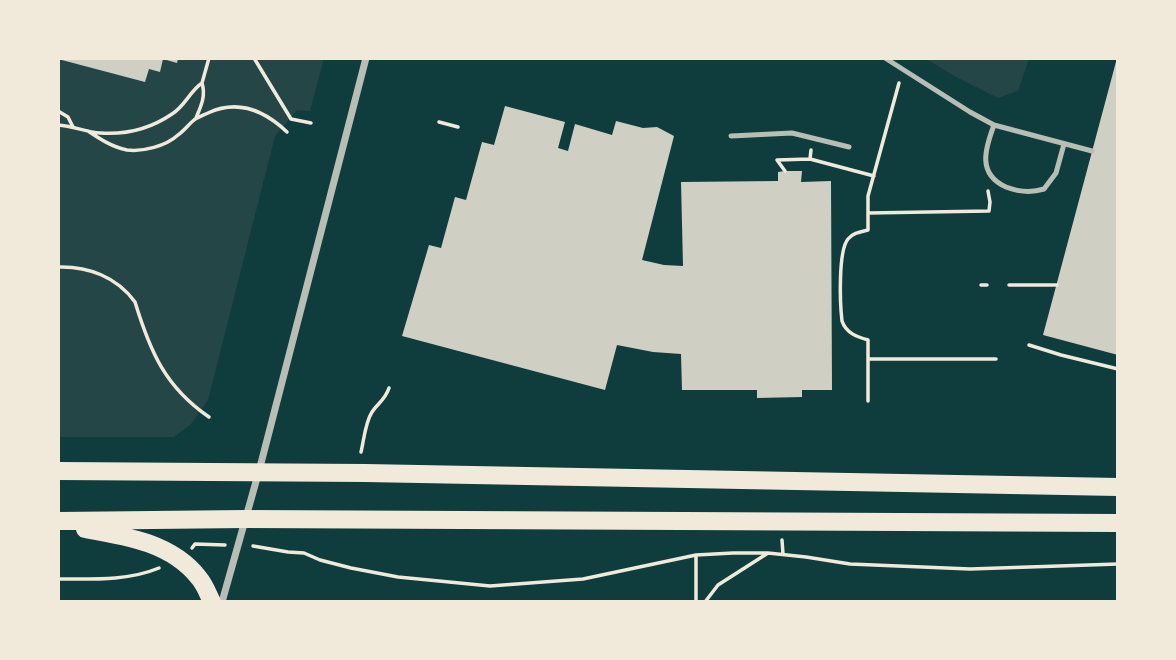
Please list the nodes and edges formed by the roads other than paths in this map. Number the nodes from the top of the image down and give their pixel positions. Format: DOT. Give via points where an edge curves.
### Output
graph roads {
  1 [pos="366,58"];
  2 [pos="885,58"];
  3 [pos="994,124"];
  4 [pos="731,136"];
  5 [pos="1064,144"];
  6 [pos="849,146"];
  7 [pos="1092,151"];
  8 [pos="58,471"];
  9 [pos="259,471"];
  10 [pos="1118,487"];
  11 [pos="246,519"];
  12 [pos="58,523"];
  13 [pos="1118,523"];
  14 [pos="212,602"];
  15 [pos="222,602"];
  1 -- 9 [label="street"];
  2 -- 3 [label="lane"];
  3 -- 5 [label="lane"];
  3 -- 5 [label="lane" via="987,170 996,183 1014,190 1044,190 1056,173"];
  4 -- 6 [label="lane" via="792,133"];
  5 -- 7 [label="lane"];
  8 -- 9 [label="main road"];
  9 -- 10 [label="main road"];
  9 -- 11 [label="street"];
  11 -- 12 [label="main road"];
  11 -- 13 [label="main road"];
  11 -- 15 [label="street"];
  12 -- 14 [label="main road" via="163,549 191,569"];
}
